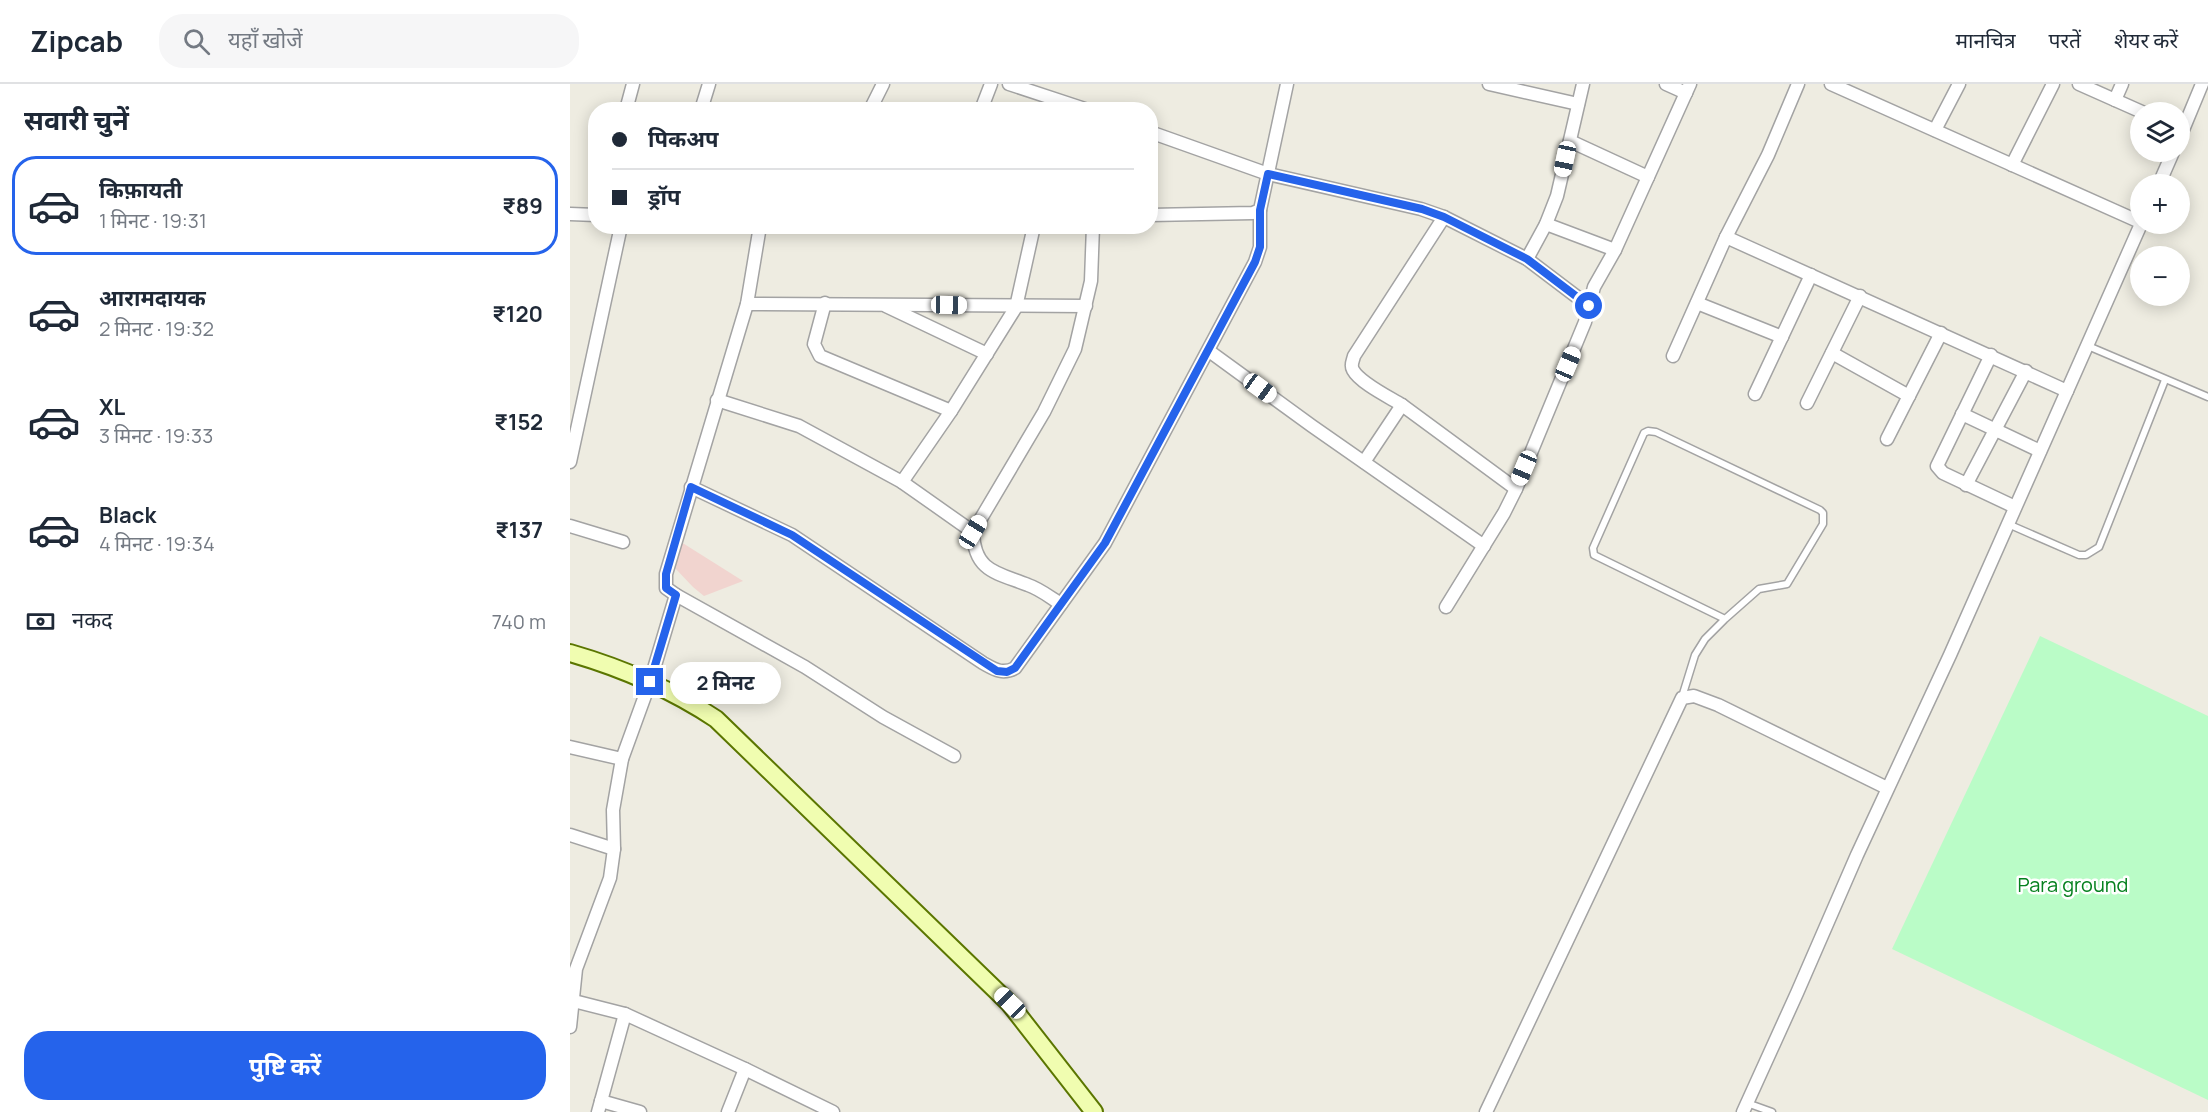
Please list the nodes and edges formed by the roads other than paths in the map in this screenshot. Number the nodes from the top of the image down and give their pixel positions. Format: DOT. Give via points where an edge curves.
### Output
graph roads {
  1 [pos="633,84"];
  2 [pos="709,84"];
  3 [pos="884,84"];
  4 [pos="991,84"];
  5 [pos="1009,84"];
  6 [pos="1287,84"];
  7 [pos="1489,84"];
  8 [pos="1583,84"];
  9 [pos="1666,84"];
  10 [pos="1798,84"];
  11 [pos="1831,84"];
  12 [pos="1959,84"];
  13 [pos="2053,84"];
  14 [pos="2079,84"];
  15 [pos="2122,84"];
  16 [pos="2202,84"];
  17 [pos="1688,89"];
  18 [pos="2115,100"];
  19 [pos="628,102"];
  20 [pos="703,102"];
  21 [pos="874,102"];
  22 [pos="984,102"];
  23 [pos="1064,102"];
  24 [pos="1578,105"];
  25 [pos="2130,107"];
  26 [pos="2190,110"];
  27 [pos="1935,130"];
  28 [pos="1158,135"];
  29 [pos="1570,141"];
  30 [pos="2012,165"];
  31 [pos="1268,174"];
  32 [pos="1648,177"];
  33 [pos="1260,210"];
  34 [pos="570,214"];
  35 [pos="588,214"];
  36 [pos="1158,214"];
  37 [pos="1444,217"];
  38 [pos="2130,218"];
  39 [pos="1546,224"];
  40 [pos="619,234"];
  41 [pos="759,234"];
  42 [pos="1032,234"];
  43 [pos="1093,234"];
  44 [pos="2136,234"];
  45 [pos="1726,237"];
  46 [pos="1615,250"];
  47 [pos="1527,259"];
  48 [pos="1811,275"];
  49 [pos="1860,296"];
  50 [pos="825,303"];
  51 [pos="1697,303"];
  52 [pos="747,304"];
  53 [pos="882,304"];
  54 [pos="1086,306"];
  55 [pos="1589,306"];
  56 [pos="1016,307"];
  57 [pos="1941,333"];
  58 [pos="1782,337"];
  59 [pos="2088,346"];
  60 [pos="1209,351"];
  61 [pos="987,354"];
  62 [pos="1832,354"];
  63 [pos="1990,355"];
  64 [pos="1673,356"];
  65 [pos="2026,371"];
  66 [pos="2165,380"];
  67 [pos="2067,391"];
  68 [pos="1755,394"];
  69 [pos="1909,396"];
  70 [pos="2208,397"];
  71 [pos="717,400"];
  72 [pos="1806,403"];
  73 [pos="1402,405"];
  74 [pos="951,411"];
  75 [pos="1962,414"];
  76 [pos="1996,429"];
  77 [pos="1887,439"];
  78 [pos="2040,451"];
  79 [pos="570,462"];
  80 [pos="1364,462"];
  81 [pos="902,482"];
  82 [pos="1966,485"];
  83 [pos="691,487"];
  84 [pos="1516,489"];
  85 [pos="2015,507"];
  86 [pos="2008,524"];
  87 [pos="570,526"];
  88 [pos="973,532"];
  89 [pos="623,542"];
  90 [pos="1484,546"];
  91 [pos="676,595"];
  92 [pos="1061,604"];
  93 [pos="1446,607"];
  94 [pos="1725,619"];
  95 [pos="570,653"];
  96 [pos="650,682"];
  97 [pos="1682,698"];
  98 [pos="570,747"];
  99 [pos="954,756"];
  100 [pos="622,759"];
  101 [pos="1887,788"];
  102 [pos="570,835"];
  103 [pos="614,849"];
  104 [pos="572,1000"];
  105 [pos="625,1014"];
  106 [pos="570,1027"];
  107 [pos="745,1069"];
  108 [pos="600,1106"];
  109 [pos="1745,1107"];
  110 [pos="640,1112"];
  111 [pos="728,1112"];
  112 [pos="833,1112"];
  113 [pos="1094,1112"];
  114 [pos="1485,1112"];
  115 [pos="1772,1112"];
  1 -- 19 [label="street"];
  2 -- 20 [label="street"];
  3 -- 21 [label="street"];
  4 -- 22 [label="street"];
  5 -- 23 [label="street"];
  6 -- 31 [label="street"];
  7 -- 24 [label="street"];
  8 -- 24 [label="street"];
  9 -- 17 [label="street"];
  10 -- 45 [label="street"];
  11 -- 27 [label="street"];
  12 -- 27 [label="street"];
  13 -- 30 [label="street"];
  14 -- 18 [label="street"];
  15 -- 18 [label="street"];
  16 -- 26 [label="street"];
  17 -- 32 [label="street"];
  18 -- 25 [label="street"];
  24 -- 29 [label="street"];
  27 -- 30 [label="street"];
  28 -- 31 [label="street"];
  29 -- 32 [label="street"];
  29 -- 39 [label="street"];
  30 -- 38 [label="street"];
  31 -- 33 [label="street"];
  31 -- 37 [label="street"];
  32 -- 46 [label="street"];
  33 -- 36 [label="street"];
  33 -- 60 [label="street" via="1260,247 1255,262"];
  34 -- 35 [label="street"];
  37 -- 47 [label="street"];
  37 -- 73 [label="street" via="1352,364 1360,378"];
  39 -- 46 [label="street"];
  39 -- 47 [label="street"];
  40 -- 79 [label="street"];
  41 -- 52 [label="street"];
  42 -- 56 [label="street"];
  43 -- 54 [label="street"];
  44 -- 59 [label="street"];
  45 -- 48 [label="street"];
  45 -- 51 [label="street"];
  46 -- 55 [label="street" via="1594,287"];
  47 -- 55 [label="street"];
  48 -- 49 [label="street"];
  48 -- 58 [label="street"];
  49 -- 57 [label="street"];
  49 -- 62 [label="street"];
  50 -- 52 [label="street"];
  50 -- 53 [label="street"];
  50 -- 74 [label="street" via="814,344 820,356"];
  51 -- 58 [label="street"];
  51 -- 64 [label="street"];
  52 -- 71 [label="street"];
  53 -- 56 [label="street"];
  53 -- 61 [label="street"];
  54 -- 56 [label="street"];
  54 -- 88 [label="street" via="1076,349"];
  55 -- 84 [label="street" via="1586,322"];
  56 -- 61 [label="street"];
  57 -- 63 [label="street"];
  57 -- 69 [label="street"];
  58 -- 68 [label="street"];
  59 -- 66 [label="lane"];
  59 -- 67 [label="street"];
  60 -- 80 [label="street"];
  60 -- 92 [label="street" via="1105,543"];
  61 -- 74 [label="street"];
  62 -- 69 [label="street"];
  62 -- 72 [label="street"];
  63 -- 65 [label="street"];
  63 -- 75 [label="street"];
  65 -- 67 [label="street"];
  65 -- 76 [label="street"];
  66 -- 70 [label="lane"];
  66 -- 86 [label="lane" via="2099,547 2079,555"];
  67 -- 78 [label="street"];
  69 -- 77 [label="street"];
  71 -- 81 [label="street" via="798,426"];
  71 -- 83 [label="street"];
  73 -- 80 [label="street"];
  73 -- 84 [label="street"];
  74 -- 81 [label="street"];
  75 -- 76 [label="street"];
  75 -- 82 [label="street" via="1937,466"];
  76 -- 78 [label="street"];
  76 -- 82 [label="street"];
  78 -- 85 [label="street"];
  80 -- 90 [label="street"];
  81 -- 88 [label="street"];
  82 -- 85 [label="street"];
  83 -- 91 [label="street" via="666,574 666,588"];
  83 -- 92 [label="street" via="792,535 997,671 1015,668"];
  84 -- 90 [label="street"];
  85 -- 86 [label="street"];
  86 -- 101 [label="street"];
  87 -- 89 [label="street"];
  88 -- 92 [label="street" via="973,548 990,570 1030,585"];
  90 -- 93 [label="street"];
  91 -- 96 [label="street"];
  91 -- 99 [label="street"];
  94 -- 94 [label="lane" via="1759,589 1787,584 1824,524 1823,513 1648,431 1593,548 1594,555"];
  94 -- 97 [label="lane" via="1695,655"];
  95 -- 96 [label="street"];
  96 -- 100 [label="street"];
  96 -- 113 [label="street" via="716,719 1010,1003"];
  97 -- 101 [label="street" via="1694,696 1718,705"];
  97 -- 114 [label="street"];
  98 -- 100 [label="street"];
  100 -- 103 [label="street" via="613,810"];
  101 -- 109 [label="street"];
  102 -- 103 [label="street"];
  103 -- 104 [label="street" via="608,886 581,951"];
  104 -- 105 [label="street"];
  104 -- 106 [label="street"];
  105 -- 107 [label="street"];
  105 -- 108 [label="street"];
  107 -- 111 [label="street"];
  107 -- 112 [label="street"];
  108 -- 110 [label="street"];
  109 -- 115 [label="lane"];
}
